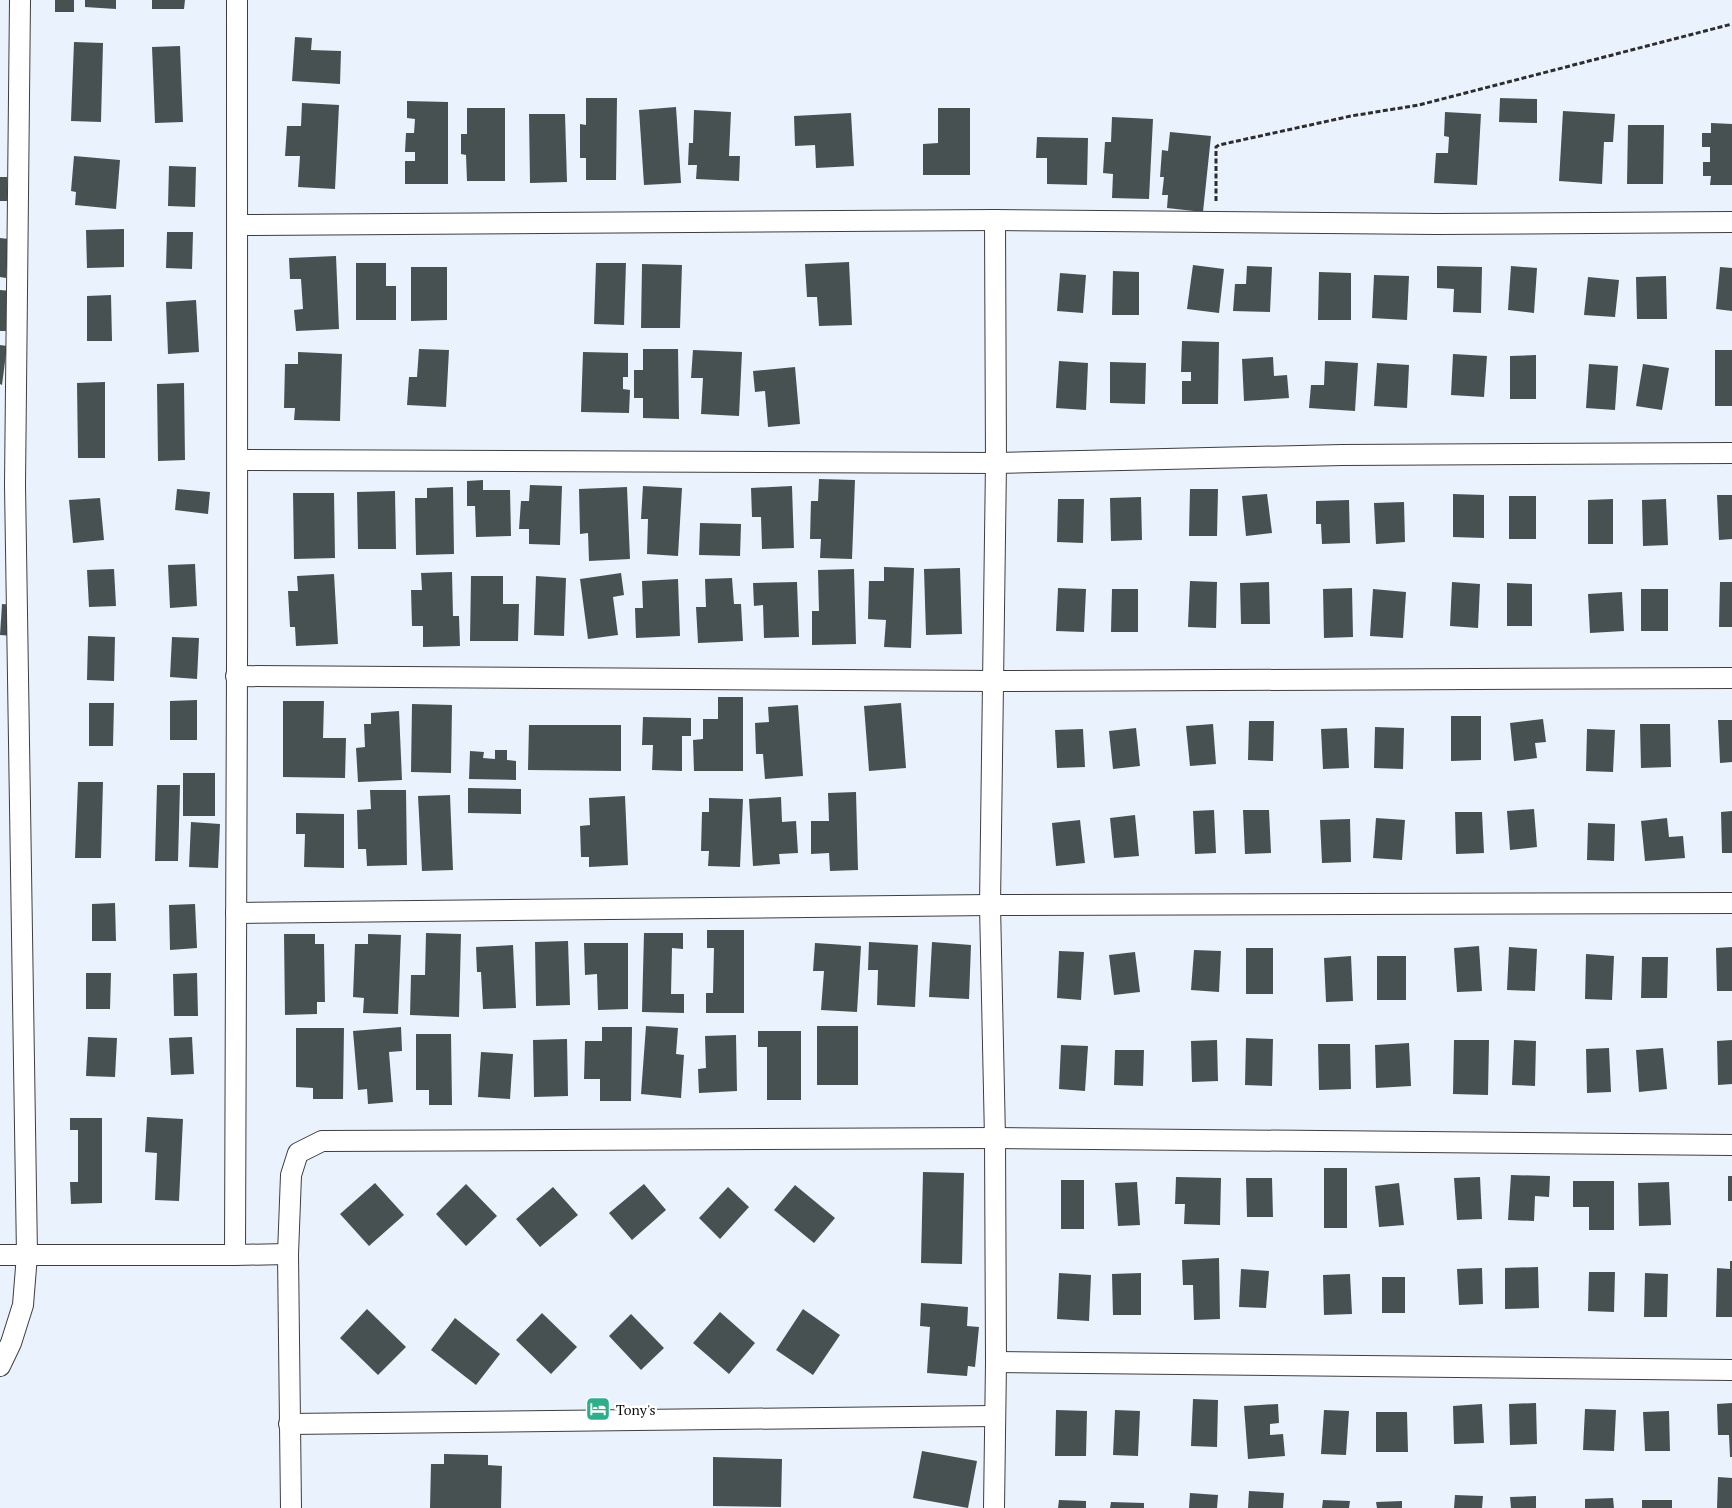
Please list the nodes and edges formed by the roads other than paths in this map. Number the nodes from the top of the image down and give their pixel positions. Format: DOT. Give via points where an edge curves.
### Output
graph roads {
  1 [pos="20,0"];
  2 [pos="237,0"];
  3 [pos="995,220"];
  4 [pos="1732,222"];
  5 [pos="238,225"];
  6 [pos="1732,453"];
  7 [pos="238,460"];
  8 [pos="996,463"];
  9 [pos="8,485"];
  10 [pos="236,676"];
  11 [pos="1732,678"];
  12 [pos="994,681"];
  13 [pos="1732,903"];
  14 [pos="990,905"];
  15 [pos="236,913"];
  16 [pos="995,1138"];
  17 [pos="1732,1144"];
  18 [pos="288,1254"];
  19 [pos="0,1255"];
  20 [pos="27,1255"];
  21 [pos="236,1255"];
  22 [pos="996,1362"];
  23 [pos="0,1366"];
  24 [pos="1732,1370"];
  25 [pos="994,1416"];
  26 [pos="289,1424"];
  27 [pos="291,1508"];
  28 [pos="994,1508"];
  1 -- 9 [label="street"];
  2 -- 5 [label="street"];
  3 -- 4 [label="street" via="1446,224"];
  3 -- 5 [label="street"];
  3 -- 8 [label="street"];
  5 -- 7 [label="street"];
  6 -- 8 [label="street" via="1342,455"];
  7 -- 8 [label="street"];
  7 -- 10 [label="street"];
  8 -- 12 [label="street"];
  9 -- 20 [label="street"];
  10 -- 12 [label="street"];
  10 -- 15 [label="street"];
  11 -- 12 [label="street"];
  12 -- 14 [label="street"];
  13 -- 14 [label="street"];
  14 -- 15 [label="street"];
  14 -- 16 [label="street"];
  15 -- 21 [label="street"];
  16 -- 17 [label="street"];
  16 -- 18 [label="street" via="322,1141 298,1153 291,1175"];
  16 -- 22 [label="street"];
  18 -- 21 [label="street"];
  18 -- 26 [label="street"];
  19 -- 20 [label="street"];
  20 -- 21 [label="street"];
  20 -- 23 [label="street" via="23,1305 11,1344"];
  22 -- 24 [label="street"];
  22 -- 25 [label="street"];
  25 -- 26 [label="street"];
  25 -- 28 [label="street"];
  26 -- 27 [label="street"];
}
